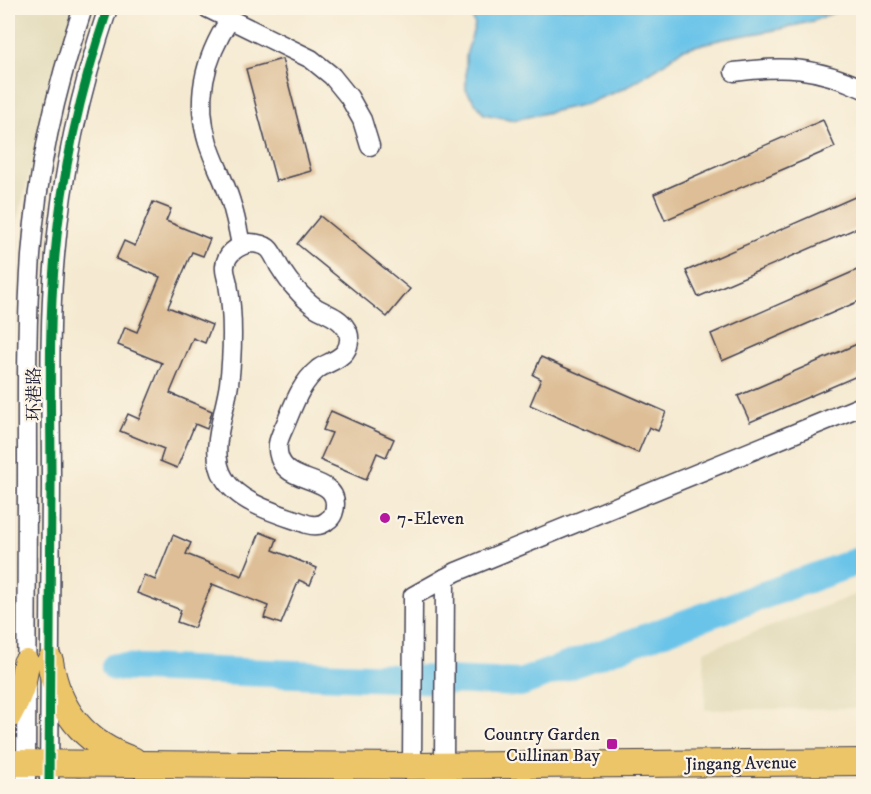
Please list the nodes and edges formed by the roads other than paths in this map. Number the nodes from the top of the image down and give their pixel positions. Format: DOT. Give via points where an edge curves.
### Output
graph roads {
  1 [pos="83,8"];
  2 [pos="108,8"];
  3 [pos="207,8"];
  4 [pos="230,19"];
  5 [pos="734,72"];
  6 [pos="864,88"];
  7 [pos="370,146"];
  8 [pos="241,245"];
  9 [pos="864,405"];
  10 [pos="445,578"];
  11 [pos="38,651"];
  12 [pos="8,716"];
  13 [pos="864,762"];
  14 [pos="163,764"];
  15 [pos="444,765"];
  16 [pos="412,766"];
  17 [pos="32,773"];
  1 -- 11 [label="street, 环港路" via="51,119 31,253 28,355"];
  2 -- 11 [label="street, 环港路" via="75,124 55,255"];
  3 -- 4 [label="street"];
  4 -- 7 [label="street" via="311,59 332,76 362,120"];
  4 -- 8 [label="street" via="206,69 202,106 208,143 230,199"];
  5 -- 6 [label="street" via="790,68 817,72"];
  8 -- 8 [label="street" via="259,243 267,247 302,296 339,320 349,336 344,354 319,368 301,389 278,441 285,468 322,485 333,495 335,509 321,525 307,524 248,501 230,487 219,467 217,444 229,383 232,333 225,265 228,256"];
  9 -- 10 [label="street"];
  10 -- 15 [label="street"];
  10 -- 16 [label="street" via="413,596"];
  11 -- 12 [label="highway"];
  11 -- 14 [label="highway" via="57,692 84,732 120,756"];
  11 -- 17 [label="street, 环港路"];
  13 -- 15 [label="highway, Jingang Avenue"];
  14 -- 16 [label="highway, Jingang Avenue"];
  14 -- 17 [label="highway, Jingang Avenue"];
  15 -- 16 [label="highway, Jingang Avenue"];
}
